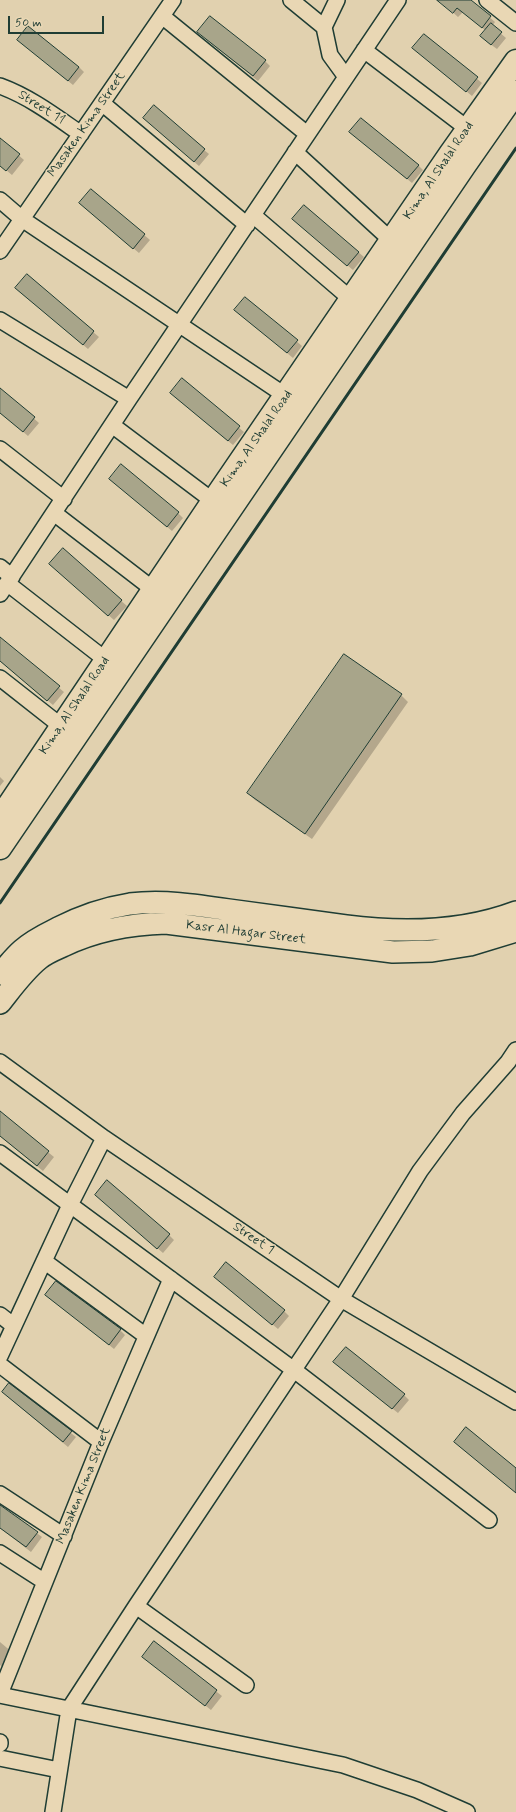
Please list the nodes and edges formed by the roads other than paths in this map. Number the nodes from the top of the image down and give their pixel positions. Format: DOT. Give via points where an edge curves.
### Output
graph roads {
  1 [pos="173,0"];
  2 [pos="291,0"];
  3 [pos="337,0"];
  4 [pos="398,0"];
  5 [pos="487,0"];
  6 [pos="162,16"];
  7 [pos="516,23"];
  8 [pos="324,27"];
  9 [pos="364,50"];
  10 [pos="516,61"];
  11 [pos="346,77"];
  12 [pos="0,86"];
  13 [pos="516,92"];
  14 [pos="102,103"];
  15 [pos="468,129"];
  16 [pos="81,134"];
  17 [pos="307,134"];
  18 [pos="295,152"];
  19 [pos="0,200"];
  20 [pos="22,219"];
  21 [pos="250,220"];
  22 [pos="392,241"];
  23 [pos="0,251"];
  24 [pos="352,300"];
  25 [pos="0,320"];
  26 [pos="180,325"];
  27 [pos="129,399"];
  28 [pos="285,409"];
  29 [pos="112,425"];
  30 [pos="0,449"];
  31 [pos="64,499"];
  32 [pos="213,502"];
  33 [pos="54,513"];
  34 [pos="0,567"];
  35 [pos="6,585"];
  36 [pos="154,590"];
  37 [pos="106,660"];
  38 [pos="0,678"];
  39 [pos="61,726"];
  40 [pos="0,818"];
  41 [pos="0,848"];
  42 [pos="516,912"];
  43 [pos="516,931"];
  44 [pos="48,933"];
  45 [pos="46,954"];
  46 [pos="0,974"];
  47 [pos="0,1003"];
  48 [pos="516,1050"];
  49 [pos="0,1062"];
  50 [pos="104,1138"];
  51 [pos="0,1153"];
  52 [pos="70,1204"];
  53 [pos="44,1261"];
  54 [pos="171,1279"];
  55 [pos="341,1299"];
  56 [pos="0,1315"];
  57 [pos="14,1326"];
  58 [pos="146,1336"];
  59 [pos="0,1356"];
  60 [pos="0,1365"];
  61 [pos="294,1370"];
  62 [pos="516,1402"];
  63 [pos="101,1442"];
  64 [pos="0,1494"];
  65 [pos="489,1520"];
  66 [pos="64,1536"];
  67 [pos="0,1553"];
  68 [pos="45,1582"];
  69 [pos="136,1606"];
  70 [pos="246,1685"];
  71 [pos="0,1695"];
  72 [pos="69,1710"];
  73 [pos="0,1758"];
  74 [pos="59,1770"];
  75 [pos="53,1812"];
  76 [pos="467,1812"];
  1 -- 6 [label="street, Masaken Kima Street"];
  2 -- 8 [label="street"];
  3 -- 8 [label="street"];
  4 -- 9 [label="street"];
  5 -- 7 [label="street"];
  6 -- 14 [label="street, Masaken Kima Street"];
  6 -- 17 [label="street"];
  8 -- 11 [label="street" via="330,54"];
  9 -- 11 [label="street"];
  9 -- 15 [label="street"];
  10 -- 15 [label="highway, Kima, Al Shalal Road"];
  11 -- 17 [label="street"];
  12 -- 16 [label="street, Street 11" via="19,93"];
  13 -- 28 [label="highway, Kima, Al Shalal Road"];
  14 -- 16 [label="street, Masaken Kima Street"];
  14 -- 21 [label="street"];
  15 -- 22 [label="highway, Kima, Al Shalal Road"];
  16 -- 20 [label="street, Masaken Kima Street"];
  17 -- 18 [label="street"];
  18 -- 21 [label="street"];
  18 -- 22 [label="street"];
  19 -- 20 [label="street"];
  20 -- 23 [label="street, Masaken Kima Street"];
  20 -- 26 [label="street"];
  21 -- 24 [label="street"];
  21 -- 26 [label="street"];
  22 -- 24 [label="highway, Kima, Al Shalal Road"];
  24 -- 28 [label="highway, Kima, Al Shalal Road"];
  25 -- 27 [label="street"];
  26 -- 27 [label="street"];
  26 -- 28 [label="street"];
  27 -- 29 [label="street"];
  28 -- 32 [label="highway, Kima, Al Shalal Road"];
  28 -- 41 [label="highway, Kima, Al Shalal Road"];
  29 -- 31 [label="street"];
  29 -- 32 [label="street"];
  30 -- 31 [label="street"];
  31 -- 33 [label="street"];
  32 -- 36 [label="highway, Kima, Al Shalal Road"];
  33 -- 35 [label="street"];
  33 -- 36 [label="street"];
  34 -- 35 [label="street"];
  35 -- 37 [label="street"];
  36 -- 37 [label="highway, Kima, Al Shalal Road"];
  37 -- 39 [label="highway, Kima, Al Shalal Road"];
  38 -- 39 [label="street"];
  39 -- 40 [label="highway, Kima, Al Shalal Road"];
  42 -- 44 [label="main road, Kasr Al Hagar Street" via="464,925 386,930 159,902 101,910"];
  43 -- 45 [label="main road, Kasr Al Hagar Street" via="470,945 432,951 393,952 166,923 141,924 92,934"];
  44 -- 45 [label="main road"];
  44 -- 46 [label="main road, Kasr Al Hagar Street" via="23,949"];
  45 -- 47 [label="main road, Kasr Al Hagar Street" via="30,966"];
  48 -- 55 [label="street" via="463,1113 420,1170"];
  49 -- 50 [label="street, Street 1"];
  50 -- 52 [label="street"];
  50 -- 55 [label="street, Street 1"];
  51 -- 52 [label="street"];
  52 -- 53 [label="street"];
  52 -- 54 [label="street"];
  53 -- 57 [label="street"];
  53 -- 58 [label="street"];
  54 -- 58 [label="street, Masaken Kima Street"];
  54 -- 61 [label="street"];
  55 -- 61 [label="street"];
  55 -- 62 [label="street, Street 1"];
  56 -- 57 [label="street"];
  57 -- 59 [label="street"];
  58 -- 63 [label="street, Masaken Kima Street"];
  60 -- 63 [label="street"];
  61 -- 65 [label="street"];
  61 -- 69 [label="street"];
  63 -- 66 [label="street, Masaken Kima Street"];
  64 -- 66 [label="street"];
  66 -- 68 [label="street, Masaken Kima Street"];
  67 -- 68 [label="street"];
  68 -- 71 [label="street, Masaken Kima Street"];
  69 -- 70 [label="street"];
  69 -- 72 [label="street"];
  71 -- 72 [label="street"];
  72 -- 74 [label="street"];
  72 -- 76 [label="street" via="343,1765 417,1790"];
  73 -- 74 [label="street"];
  74 -- 75 [label="street"];
}
